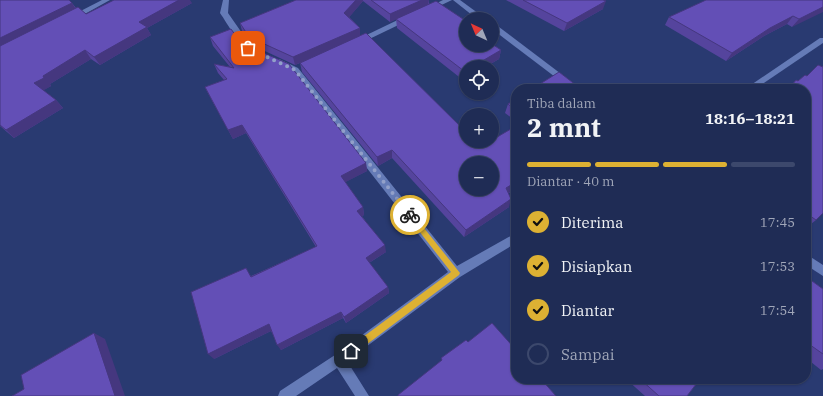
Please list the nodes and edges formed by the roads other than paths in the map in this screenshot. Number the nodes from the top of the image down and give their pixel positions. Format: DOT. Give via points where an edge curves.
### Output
graph roads {
  1 [pos="107,0"];
  2 [pos="226,0"];
  3 [pos="449,0"];
  4 [pos="456,0"];
  5 [pos="472,12"];
  6 [pos="64,22"];
  7 [pos="499,31"];
  8 [pos="823,40"];
  9 [pos="351,44"];
  10 [pos="570,84"];
  11 [pos="757,84"];
  12 [pos="511,241"];
  13 [pos="811,263"];
  14 [pos="823,271"];
  15 [pos="456,273"];
  16 [pos="339,359"];
  17 [pos="285,396"];
  18 [pos="362,396"];
  1 -- 6 [label="street"];
  2 -- 15 [label="street" via="224,13 248,48 299,68"];
  3 -- 9 [label="street"];
  4 -- 5 [label="street"];
  7 -- 10 [label="street"];
  8 -- 11 [label="street"];
  12 -- 15 [label="street"];
  13 -- 14 [label="street"];
  15 -- 16 [label="street"];
  16 -- 17 [label="street"];
  16 -- 18 [label="street"];
}
